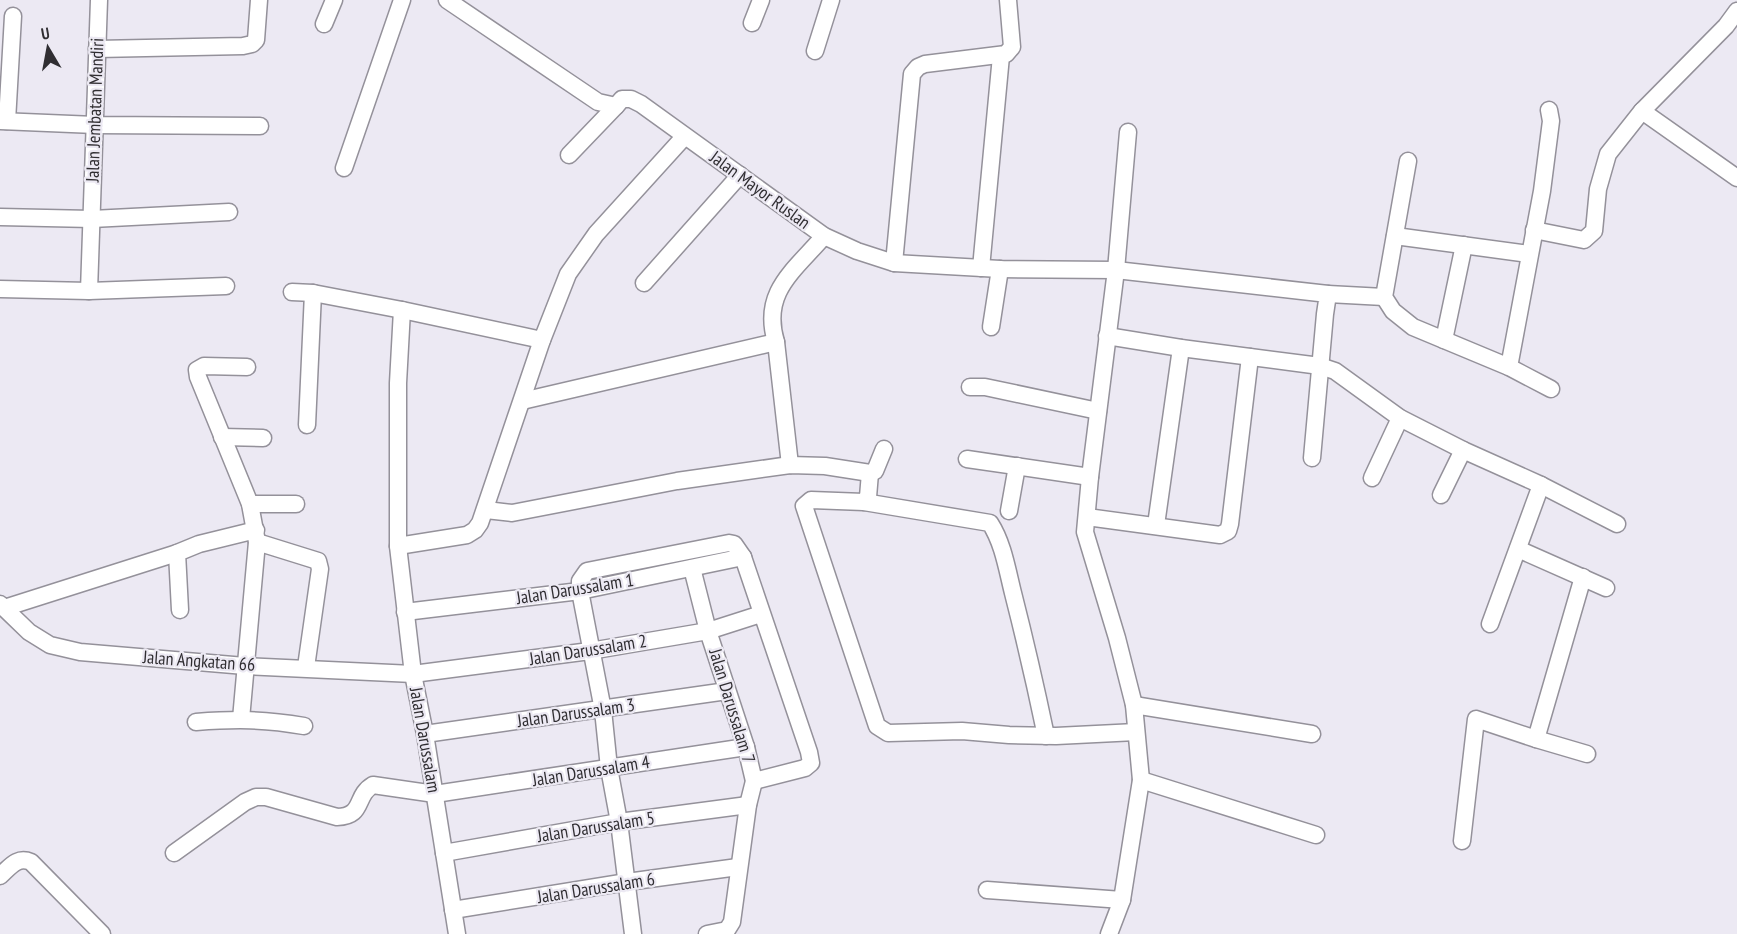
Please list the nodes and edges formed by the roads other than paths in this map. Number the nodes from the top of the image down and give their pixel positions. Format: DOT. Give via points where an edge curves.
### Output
graph roads {
  1 [pos="99,0"];
  2 [pos="259,0"];
  3 [pos="334,0"];
  4 [pos="402,0"];
  5 [pos="447,0"];
  6 [pos="761,0"];
  7 [pos="831,0"];
  8 [pos="1008,0"];
  9 [pos="1737,11"];
  10 [pos="13,16"];
  11 [pos="752,23"];
  12 [pos="324,24"];
  13 [pos="1731,30"];
  14 [pos="97,49"];
  15 [pos="815,51"];
  16 [pos="1001,56"];
  17 [pos="616,106"];
  18 [pos="1549,110"];
  19 [pos="1642,111"];
  20 [pos="3,121"];
  21 [pos="95,125"];
  22 [pos="260,126"];
  23 [pos="1128,132"];
  24 [pos="684,137"];
  25 [pos="569,155"];
  26 [pos="1408,161"];
  27 [pos="344,168"];
  28 [pos="740,175"];
  29 [pos="1737,178"];
  30 [pos="229,212"];
  31 [pos="0,217"];
  32 [pos="92,219"];
  33 [pos="1534,230"];
  34 [pos="824,236"];
  35 [pos="1395,236"];
  36 [pos="1464,245"];
  37 [pos="1529,254"];
  38 [pos="894,263"];
  39 [pos="981,268"];
  40 [pos="1000,269"];
  41 [pos="1116,270"];
  42 [pos="645,282"];
  43 [pos="226,286"];
  44 [pos="0,289"];
  45 [pos="89,291"];
  46 [pos="292,292"];
  47 [pos="313,293"];
  48 [pos="1328,294"];
  49 [pos="1384,297"];
  50 [pos="402,310"];
  51 [pos="991,327"];
  52 [pos="1107,336"];
  53 [pos="542,340"];
  54 [pos="1444,340"];
  55 [pos="776,342"];
  56 [pos="1181,348"];
  57 [pos="1250,357"];
  58 [pos="1320,366"];
  59 [pos="247,367"];
  60 [pos="1509,367"];
  61 [pos="970,387"];
  62 [pos="1551,388"];
  63 [pos="522,401"];
  64 [pos="1098,411"];
  65 [pos="1400,418"];
  66 [pos="307,425"];
  67 [pos="222,437"];
  68 [pos="262,438"];
  69 [pos="884,449"];
  70 [pos="1463,450"];
  71 [pos="1312,458"];
  72 [pos="967,459"];
  73 [pos="790,465"];
  74 [pos="1017,465"];
  75 [pos="870,473"];
  76 [pos="1090,477"];
  77 [pos="1372,478"];
  78 [pos="1541,485"];
  79 [pos="1441,495"];
  80 [pos="864,502"];
  81 [pos="250,504"];
  82 [pos="296,504"];
  83 [pos="486,510"];
  84 [pos="1009,511"];
  85 [pos="1087,517"];
  86 [pos="1617,524"];
  87 [pos="1156,525"];
  88 [pos="257,536"];
  89 [pos="398,546"];
  90 [pos="1518,549"];
  91 [pos="177,553"];
  92 [pos="743,557"];
  93 [pos="692,568"];
  94 [pos="1582,577"];
  95 [pos="1606,588"];
  96 [pos="580,591"];
  97 [pos="2,606"];
  98 [pos="180,610"];
  99 [pos="405,612"];
  100 [pos="761,614"];
  101 [pos="1490,624"];
  102 [pos="708,631"];
  103 [pos="590,651"];
  104 [pos="245,666"];
  105 [pos="306,667"];
  106 [pos="413,674"];
  107 [pos="727,691"];
  108 [pos="1134,705"];
  109 [pos="603,710"];
  110 [pos="241,719"];
  111 [pos="196,722"];
  112 [pos="304,726"];
  113 [pos="1136,732"];
  114 [pos="425,734"];
  115 [pos="1312,734"];
  116 [pos="1046,736"];
  117 [pos="1536,739"];
  118 [pos="746,747"];
  119 [pos="1587,754"];
  120 [pos="609,768"];
  121 [pos="1141,780"];
  122 [pos="754,781"];
  123 [pos="435,794"];
  124 [pos="748,805"];
  125 [pos="619,822"];
  126 [pos="1316,834"];
  127 [pos="1462,841"];
  128 [pos="174,853"];
  129 [pos="444,853"];
  130 [pos="738,867"];
  131 [pos="0,876"];
  132 [pos="627,882"];
  133 [pos="987,890"];
  134 [pos="1122,900"];
  135 [pos="453,910"];
  136 [pos="102,934"];
  137 [pos="457,934"];
  138 [pos="633,934"];
  139 [pos="706,934"];
  140 [pos="1109,934"];
  1 -- 14 [label="street, Jalan Jembatan Mandiri"];
  2 -- 14 [label="street" via="256,40 252,44"];
  3 -- 12 [label="street"];
  4 -- 27 [label="street"];
  5 -- 17 [label="street, Jalan Mayor Ruslan" via="588,96"];
  6 -- 11 [label="street"];
  7 -- 15 [label="street"];
  8 -- 16 [label="street" via="1012,47"];
  9 -- 13 [label="street"];
  10 -- 20 [label="street"];
  13 -- 19 [label="street"];
  14 -- 21 [label="street, Jalan Jembatan Mandiri"];
  16 -- 38 [label="street" via="925,64 912,74"];
  16 -- 39 [label="street"];
  17 -- 24 [label="street, Jalan Mayor Ruslan" via="622,99 631,99"];
  17 -- 25 [label="street"];
  18 -- 33 [label="street" via="1551,121"];
  19 -- 29 [label="street"];
  19 -- 33 [label="street" via="1608,154 1598,189 1594,231 1584,240"];
  20 -- 21 [label="street"];
  21 -- 22 [label="street"];
  21 -- 32 [label="street, Jalan Jembatan Mandiri"];
  23 -- 41 [label="street"];
  24 -- 28 [label="street, Jalan Mayor Ruslan"];
  24 -- 53 [label="street" via="581,253 568,274"];
  26 -- 35 [label="street"];
  28 -- 34 [label="street, Jalan Mayor Ruslan"];
  28 -- 42 [label="street"];
  30 -- 32 [label="street"];
  31 -- 32 [label="street"];
  32 -- 45 [label="street, Jalan Jembatan Mandiri"];
  33 -- 37 [label="street"];
  34 -- 38 [label="street, Jalan Mayor Ruslan"];
  34 -- 55 [label="street" via="776,292 771,327"];
  35 -- 36 [label="street"];
  35 -- 49 [label="street"];
  36 -- 37 [label="street"];
  36 -- 54 [label="street"];
  37 -- 60 [label="street"];
  38 -- 39 [label="street, Jalan Mayor Ruslan"];
  39 -- 40 [label="street, Jalan Mayor Ruslan"];
  40 -- 41 [label="street, Jalan Mayor Ruslan"];
  40 -- 51 [label="street"];
  41 -- 48 [label="street, Jalan Mayor Ruslan"];
  41 -- 52 [label="street"];
  43 -- 45 [label="street"];
  44 -- 45 [label="street"];
  46 -- 47 [label="street"];
  47 -- 50 [label="street"];
  47 -- 66 [label="street"];
  48 -- 49 [label="street, Jalan Mayor Ruslan"];
  48 -- 58 [label="street"];
  49 -- 54 [label="street" via="1393,311 1413,327"];
  50 -- 53 [label="street"];
  50 -- 89 [label="street, Jalan Darussalam"];
  52 -- 56 [label="street"];
  52 -- 64 [label="street"];
  53 -- 63 [label="street"];
  54 -- 60 [label="street"];
  55 -- 63 [label="street"];
  55 -- 73 [label="street"];
  56 -- 57 [label="street"];
  56 -- 87 [label="street"];
  57 -- 58 [label="street"];
  57 -- 87 [label="street" via="1228,531 1220,535"];
  58 -- 65 [label="street" via="1335,371"];
  58 -- 71 [label="street"];
  59 -- 67 [label="street" via="204,366 197,370"];
  60 -- 62 [label="street"];
  61 -- 64 [label="street"];
  63 -- 83 [label="street"];
  64 -- 76 [label="street"];
  65 -- 70 [label="street"];
  65 -- 77 [label="street"];
  67 -- 68 [label="street"];
  67 -- 81 [label="street"];
  69 -- 75 [label="street" via="875,471"];
  70 -- 78 [label="street"];
  70 -- 79 [label="street"];
  72 -- 74 [label="street"];
  73 -- 75 [label="street"];
  73 -- 83 [label="street" via="677,481 512,513"];
  74 -- 76 [label="street"];
  74 -- 84 [label="street"];
  75 -- 80 [label="street"];
  76 -- 85 [label="street"];
  78 -- 86 [label="street"];
  78 -- 90 [label="street"];
  80 -- 116 [label="street" via="990,523 1004,558"];
  80 -- 116 [label="street" via="811,500 804,506 877,726 888,733 962,731"];
  81 -- 82 [label="street"];
  81 -- 88 [label="street"];
  83 -- 89 [label="street" via="468,535"];
  85 -- 87 [label="street"];
  85 -- 108 [label="street" via="1085,532"];
  88 -- 91 [label="street" via="199,544"];
  88 -- 104 [label="street"];
  88 -- 105 [label="street" via="318,561"];
  89 -- 99 [label="street, Jalan Darussalam"];
  90 -- 94 [label="street"];
  90 -- 101 [label="street"];
  91 -- 97 [label="street"];
  91 -- 98 [label="street"];
  92 -- 93 [label="street, Jalan Darussalam 1"];
  92 -- 96 [label="street" via="729,543 592,569 583,576"];
  92 -- 100 [label="street"];
  93 -- 96 [label="street, Jalan Darussalam 1"];
  93 -- 102 [label="street, Jalan Darussalam 7"];
  94 -- 95 [label="street"];
  94 -- 117 [label="street"];
  96 -- 99 [label="street, Jalan Darussalam 1"];
  96 -- 103 [label="street"];
  97 -- 104 [label="street, Jalan Angkatan 66" via="29,632 50,645 80,652"];
  99 -- 106 [label="street, Jalan Darussalam"];
  100 -- 102 [label="street, Jalan Darussalam 2"];
  100 -- 122 [label="street" via="811,763"];
  102 -- 103 [label="street, Jalan Darussalam 2"];
  102 -- 107 [label="street, Jalan Darussalam 7"];
  103 -- 106 [label="street, Jalan Darussalam 2"];
  103 -- 109 [label="street"];
  104 -- 105 [label="street, Jalan Angkatan 66"];
  104 -- 110 [label="street"];
  105 -- 106 [label="street, Jalan Angkatan 66"];
  106 -- 114 [label="street, Jalan Darussalam"];
  107 -- 109 [label="street, Jalan Darussalam 3"];
  107 -- 118 [label="street, Jalan Darussalam 7"];
  108 -- 113 [label="street"];
  108 -- 115 [label="street"];
  109 -- 114 [label="street, Jalan Darussalam 3"];
  109 -- 120 [label="street"];
  110 -- 111 [label="street"];
  110 -- 112 [label="street"];
  113 -- 116 [label="street"];
  113 -- 121 [label="street"];
  114 -- 123 [label="street, Jalan Darussalam"];
  117 -- 119 [label="street"];
  117 -- 127 [label="street" via="1476,719"];
  118 -- 120 [label="street, Jalan Darussalam 4"];
  118 -- 122 [label="street, Jalan Darussalam 7"];
  120 -- 123 [label="street, Jalan Darussalam 4"];
  120 -- 125 [label="street"];
  121 -- 126 [label="street"];
  121 -- 134 [label="street"];
  122 -- 124 [label="street, Jalan Darussalam 7"];
  123 -- 128 [label="street, Jalan Darussalam 4" via="373,785 366,789 355,813 337,817 256,797"];
  123 -- 129 [label="street, Jalan Darussalam"];
  124 -- 125 [label="street, Jalan Darussalam 5"];
  124 -- 130 [label="street, Jalan Darussalam 7"];
  125 -- 129 [label="street, Jalan Darussalam 5"];
  125 -- 132 [label="street"];
  129 -- 135 [label="street, Jalan Darussalam"];
  130 -- 132 [label="street, Jalan Darussalam 6"];
  130 -- 139 [label="street, Jalan Darussalam 7" via="732,922 727,930"];
  131 -- 136 [label="street" via="17,861 31,862"];
  132 -- 135 [label="street, Jalan Darussalam 6"];
  132 -- 138 [label="street"];
  133 -- 134 [label="street"];
  134 -- 140 [label="street"];
  135 -- 137 [label="street, Jalan Darussalam"];
}
